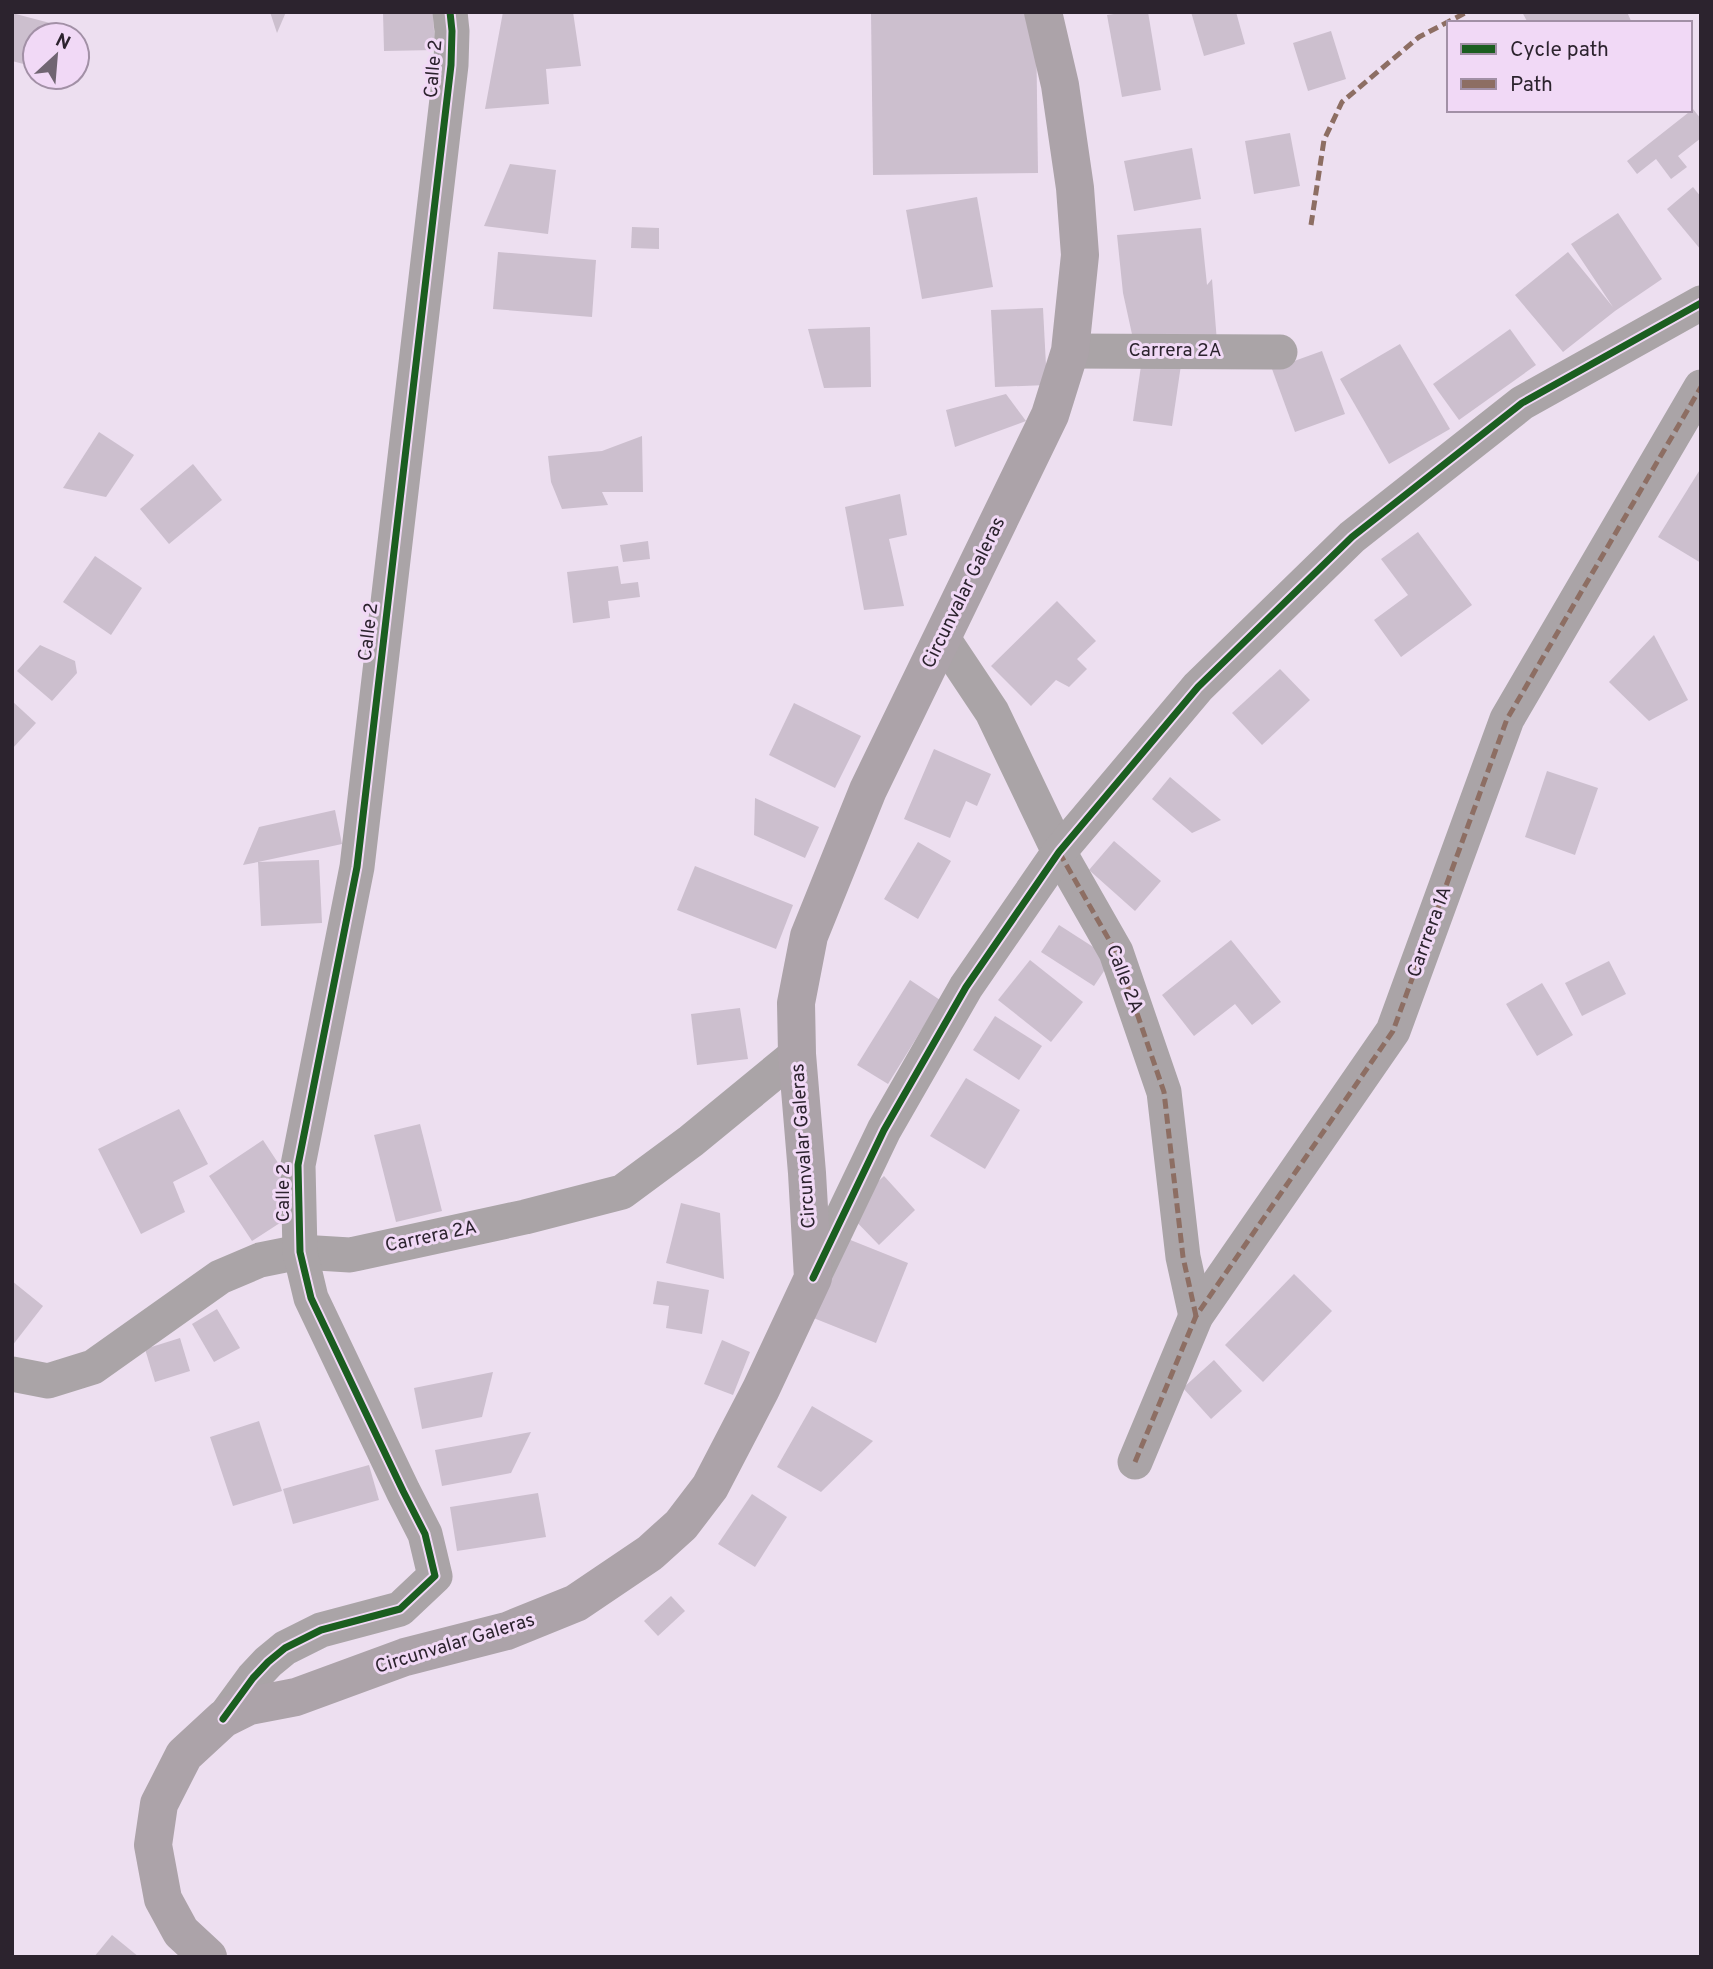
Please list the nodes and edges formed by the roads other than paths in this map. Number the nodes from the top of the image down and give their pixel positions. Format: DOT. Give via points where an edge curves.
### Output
graph roads {
  1 [pos="450,12"];
  2 [pos="1043,12"];
  3 [pos="1701,303"];
  4 [pos="1070,351"];
  5 [pos="1280,352"];
  6 [pos="1701,387"];
  7 [pos="942,637"];
  8 [pos="1059,852"];
  9 [pos="797,1054"];
  10 [pos="300,1252"];
  11 [pos="813,1278"];
  12 [pos="1196,1316"];
  13 [pos="12,1374"];
  14 [pos="1135,1461"];
  15 [pos="223,1719"];
  16 [pos="208,1957"];
  1 -- 10 [label="street, Calle 2" via="451,65 357,867 298,1166"];
  2 -- 4 [label="main road, Circunvalar Galeras" via="1060,85 1075,188 1080,255"];
  3 -- 8 [label="street" via="1522,403 1352,537 1198,687"];
  4 -- 5 [label="street, Carrera 2A"];
  4 -- 7 [label="main road, Circunvalar Galeras" via="1050,415"];
  6 -- 12 [label="street, Carrrera 1A" via="1507,719 1393,1031"];
  7 -- 8 [label="street, Calle 2A" via="992,712"];
  7 -- 9 [label="main road, Circunvalar Galeras" via="868,790 809,936 796,1003"];
  8 -- 11 [label="street" via="966,987 884,1130"];
  8 -- 12 [label="street, Calle 2A" via="1116,953 1164,1092 1183,1257"];
  9 -- 10 [label="street, Carrera 2A" via="621,1192 350,1255"];
  9 -- 11 [label="main road, Circunvalar Galeras"];
  10 -- 13 [label="street, Carrera 2A" via="260,1260 220,1278 93,1367 48,1381"];
  10 -- 15 [label="street, Calle 2" via="311,1298 425,1534 435,1576 400,1609 321,1630 285,1648 253,1678"];
  11 -- 15 [label="main road, Circunvalar Galeras" via="710,1488 681,1525 650,1553 576,1604 507,1631 405,1657 296,1697 249,1706"];
  12 -- 14 [label="street, Carrrera 1A"];
  15 -- 16 [label="main road, Circunvalar Galeras" via="184,1755 159,1804 153,1844 163,1899 181,1932"];
}
